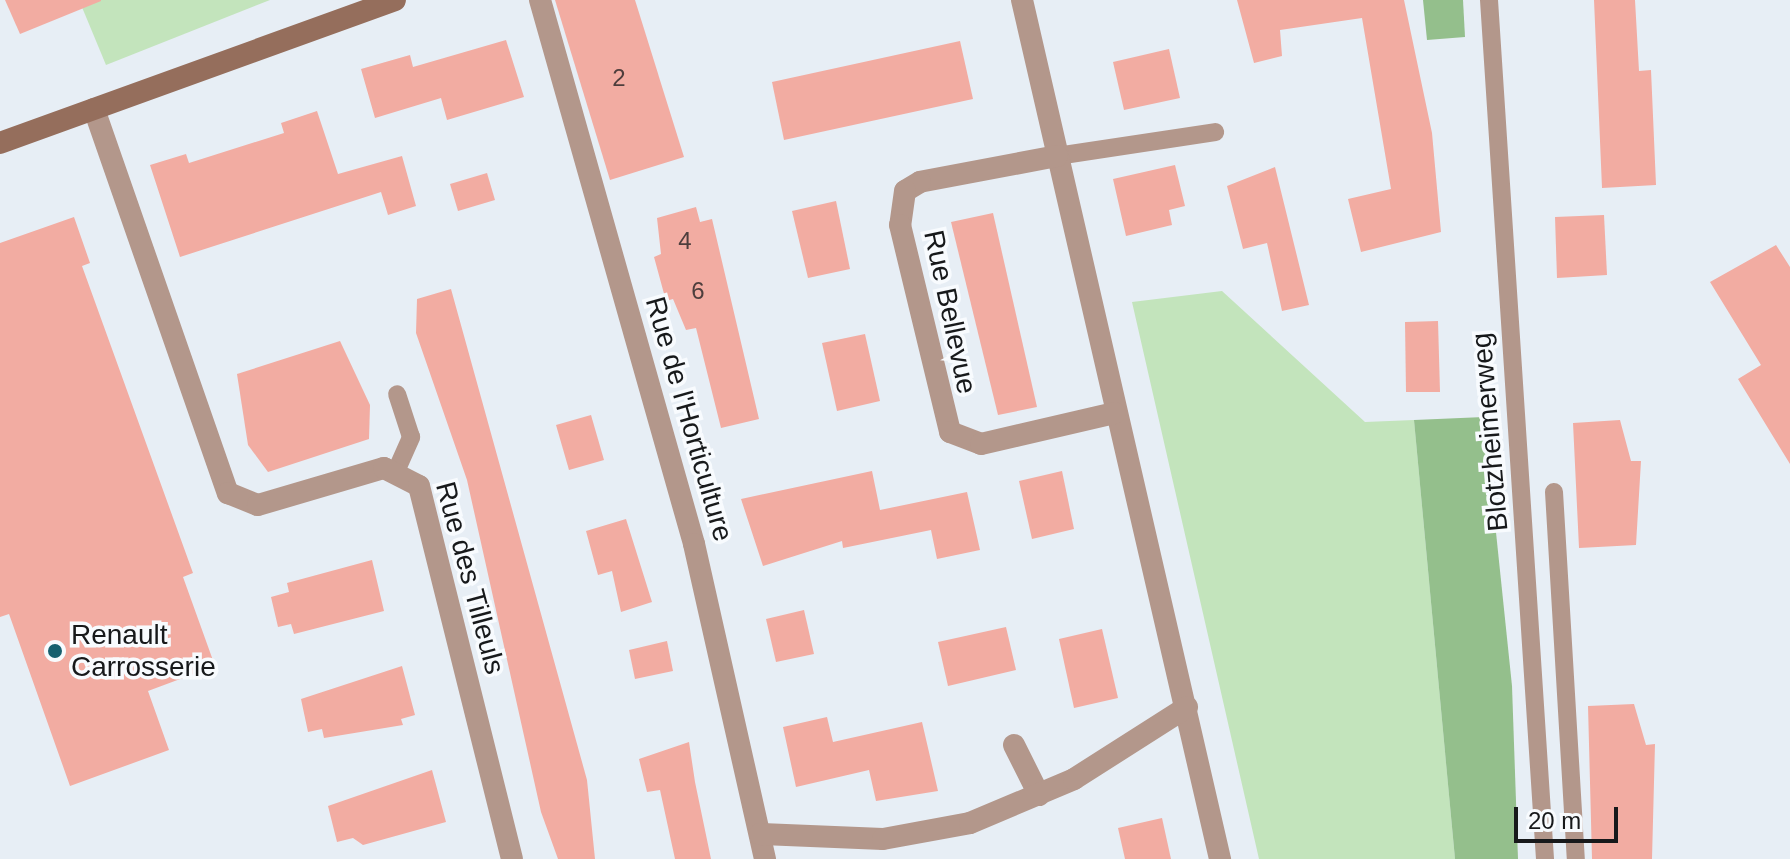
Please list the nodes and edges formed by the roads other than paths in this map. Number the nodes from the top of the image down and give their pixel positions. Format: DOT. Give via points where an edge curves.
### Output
graph roads {
  1 [pos="395,0"];
  2 [pos="540,0"];
  3 [pos="1022,0"];
  4 [pos="1489,0"];
  5 [pos="94,109"];
  6 [pos="1215,132"];
  7 [pos="0,143"];
  8 [pos="1057,156"];
  9 [pos="397,394"];
  10 [pos="1114,413"];
  11 [pos="397,469"];
  12 [pos="1554,492"];
  13 [pos="1187,707"];
  14 [pos="1014,745"];
  15 [pos="1039,795"];
  16 [pos="760,834"];
  17 [pos="512,859"];
  18 [pos="765,859"];
  19 [pos="1220,859"];
  20 [pos="1545,859"];
  21 [pos="1576,859"];
  1 -- 5 [label="main road"];
  2 -- 16 [label="street, Rue de l'Horticulture" via="694,544"];
  3 -- 8 [label="street"];
  4 -- 20 [label="lane, Blotzheimerweg"];
  5 -- 7 [label="main road"];
  5 -- 11 [label="street, Rue des Tilleuls" via="228,493 258,505"];
  6 -- 8 [label="lane"];
  8 -- 10 [label="street"];
  8 -- 10 [label="street, Rue Bellevue" via="920,182 905,191 900,225 942,418 962,441 981,444"];
  9 -- 11 [label="lane" via="411,437"];
  10 -- 13 [label="street"];
  11 -- 17 [label="street, Rue des Tilleuls" via="419,486"];
  12 -- 21 [label="lane"];
  13 -- 15 [label="street"];
  13 -- 19 [label="street"];
  14 -- 15 [label="street"];
  15 -- 16 [label="street" via="908,837"];
  16 -- 18 [label="street, Rue de l'Horticulture"];
}
